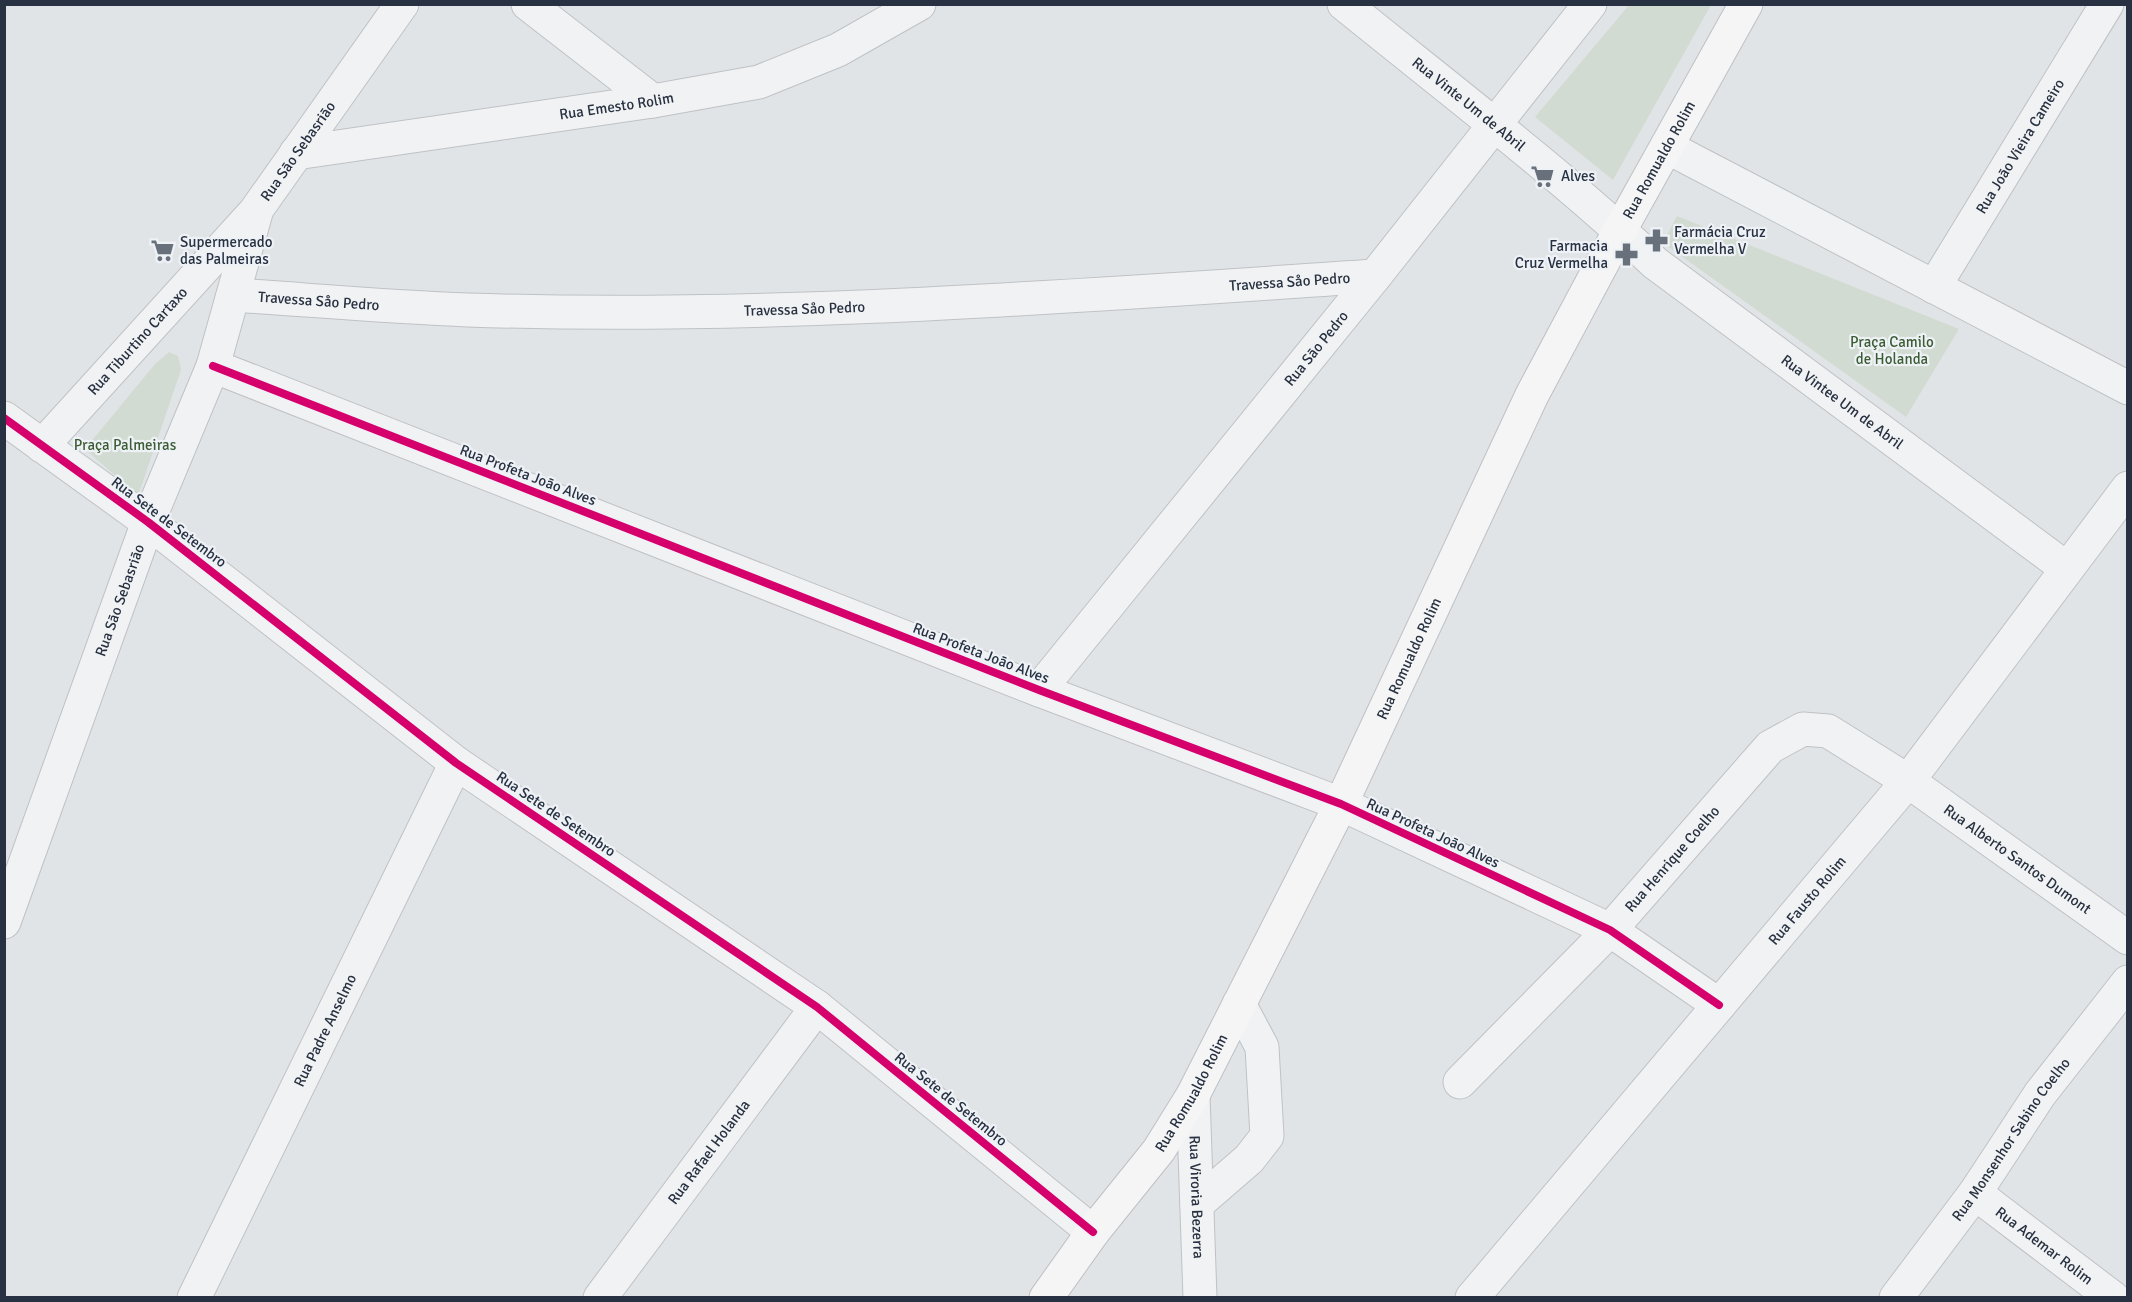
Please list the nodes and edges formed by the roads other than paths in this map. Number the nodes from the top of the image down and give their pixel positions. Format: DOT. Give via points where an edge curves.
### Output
graph roads {
  1 [pos="402,4"];
  2 [pos="528,4"];
  3 [pos="919,4"];
  4 [pos="1344,4"];
  5 [pos="1590,4"];
  6 [pos="1746,4"];
  7 [pos="2107,4"];
  8 [pos="653,101"];
  9 [pos="1494,125"];
  10 [pos="1667,147"];
  11 [pos="296,153"];
  12 [pos="257,209"];
  13 [pos="1620,230"];
  14 [pos="1375,276"];
  15 [pos="1934,287"];
  16 [pos="233,295"];
  17 [pos="213,366"];
  18 [pos="2127,388"];
  19 [pos="4,417"];
  20 [pos="42,446"];
  21 [pos="2127,488"];
  22 [pos="148,522"];
  23 [pos="2066,568"];
  24 [pos="1039,690"];
  25 [pos="456,763"];
  26 [pos="1908,781"];
  27 [pos="1341,804"];
  28 [pos="4,922"];
  29 [pos="1610,930"];
  30 [pos="2127,938"];
  31 [pos="2127,982"];
  32 [pos="1239,1004"];
  33 [pos="1719,1005"];
  34 [pos="817,1008"];
  35 [pos="1460,1082"];
  36 [pos="1193,1095"];
  37 [pos="1975,1193"];
  38 [pos="1197,1204"];
  39 [pos="1093,1232"];
  40 [pos="194,1298"];
  41 [pos="600,1298"];
  42 [pos="1046,1298"];
  43 [pos="1200,1298"];
  44 [pos="1472,1298"];
  45 [pos="1896,1298"];
  46 [pos="2113,1298"];
  1 -- 11 [label="street, Rua Sāo Sebasriāo"];
  2 -- 8 [label="street"];
  3 -- 8 [label="street, Rua Emesto Rolim" via="838,50 759,82"];
  4 -- 9 [label="street, Rua Vinte Um de Abril"];
  5 -- 9 [label="street, Rua Sāo Pedro"];
  6 -- 10 [label="main road, Rua Romualdo Rolim"];
  7 -- 15 [label="street, Rua Joāo Vieira Cameiro"];
  8 -- 11 [label="street, Rua Emesto Rolim"];
  9 -- 13 [label="street, Rua Vinte Um de Abril"];
  9 -- 14 [label="street, Rua Sāo Pedro"];
  10 -- 13 [label="main road, Rua Romualdo Rolim"];
  10 -- 15 [label="street"];
  11 -- 12 [label="street, Rua Sāo Sebasriāo"];
  12 -- 16 [label="street, Rua Sāo Sebasriāo"];
  12 -- 20 [label="street, Rua Tiburtino Cartaxo"];
  13 -- 23 [label="street, Rua Vintee Um de Abril" via="1655,263"];
  13 -- 27 [label="main road, Rua Romualdo Rolim" via="1532,395"];
  14 -- 16 [label="street, Travessa Såo Pedro" via="1007,300 696,311 468,310"];
  14 -- 24 [label="street, Rua Sāo Pedro"];
  15 -- 18 [label="street"];
  16 -- 17 [label="street, Rua Sāo Sebasriāo"];
  17 -- 22 [label="street, Rua Sāo Sebasriāo"];
  17 -- 24 [label="street, Rua Profeta Joāo Alves"];
  19 -- 20 [label="street, Rua Sete de Setembro"];
  20 -- 22 [label="street, Rua Sete de Setembro"];
  21 -- 23 [label="street, Rua Fausto Rolim"];
  22 -- 25 [label="street, Rua Sete de Setembro"];
  22 -- 28 [label="street, Rua Sāo Sebasriāo"];
  23 -- 26 [label="street, Rua Fausto Rolim"];
  24 -- 27 [label="street, Rua Profeta Joāo Alves"];
  25 -- 34 [label="street, Rua Sete de Setembro"];
  25 -- 40 [label="street, Rua Padre Anselmo"];
  26 -- 29 [label="street, Rua Henrique Coelho" via="1828,731 1803,729 1770,747"];
  26 -- 30 [label="street, Rua Alberto Santos Dumont"];
  26 -- 33 [label="street, Rua Fausto Rolim"];
  27 -- 29 [label="street, Rua Profeta Joāo Alves"];
  27 -- 32 [label="main road, Rua Romualdo Rolim"];
  29 -- 33 [label="street, Rua Profeta Joāo Alves"];
  29 -- 35 [label="street, Rua Henrique Coelho"];
  31 -- 37 [label="street, Rua Monsenhor Sabino Coelho" via="2040,1094"];
  32 -- 36 [label="main road, Rua Romualdo Rolim"];
  32 -- 38 [label="street" via="1263,1047 1267,1136 1249,1159"];
  33 -- 44 [label="street, Rua Fausto Rolim"];
  34 -- 39 [label="street, Rua Sete de Setembro"];
  34 -- 41 [label="street, Rua Rafael Holanda"];
  36 -- 38 [label="street, Rua Viroria Bezerra"];
  36 -- 39 [label="main road, Rua Romualdo Rolim" via="1160,1150"];
  37 -- 45 [label="street, Rua Monsenhor Sabino Coelho"];
  37 -- 46 [label="street, Rua Ademar Rolim"];
  38 -- 43 [label="street, Rua Viroria Bezerra"];
  39 -- 42 [label="main road, Rua Romualdo Rolim"];
}
